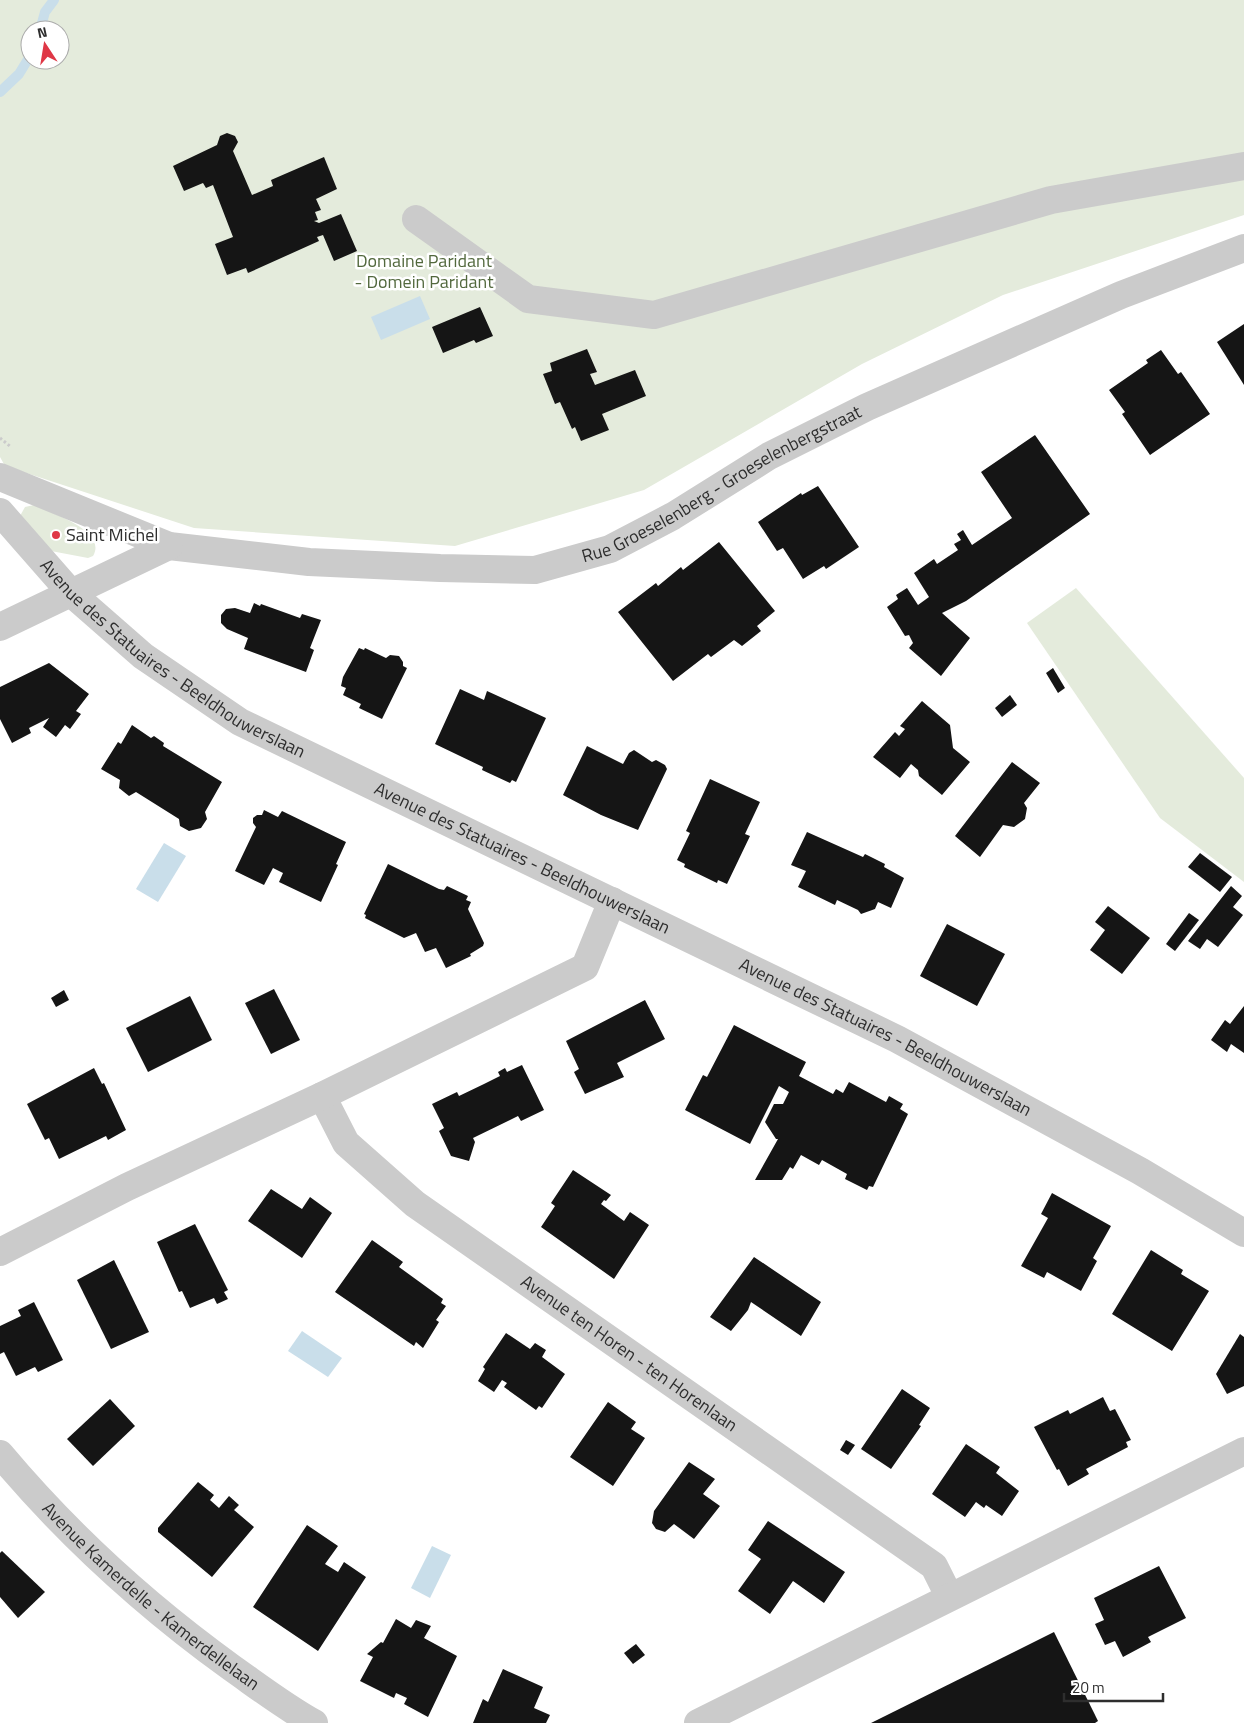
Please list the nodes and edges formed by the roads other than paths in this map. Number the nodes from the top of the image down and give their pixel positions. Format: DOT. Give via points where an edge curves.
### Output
graph roads {
  1 [pos="1244,166"];
  2 [pos="416,219"];
  3 [pos="1244,248"];
  4 [pos="0,477"];
  5 [pos="0,512"];
  6 [pos="169,546"];
  7 [pos="71,593"];
  8 [pos="0,627"];
  9 [pos="612,901"];
  10 [pos="322,1096"];
  11 [pos="1244,1233"];
  12 [pos="0,1252"];
  13 [pos="1244,1451"];
  14 [pos="0,1454"];
  15 [pos="949,1596"];
  16 [pos="314,1723"];
  17 [pos="698,1723"];
  1 -- 2 [label="street" via="1051,200 654,315 528,300"];
  3 -- 6 [label="street, Rue Groeselenberg - Groeselenbergstraat" via="1121,295 867,407 769,456 673,516 610,549 534,570 309,562"];
  4 -- 6 [label="street, Rue Groeselenberg - Groeselenbergstraat"];
  5 -- 7 [label="street, Avenue des Statuaires - Beeldhouwerslaan"];
  6 -- 7 [label="street"];
  7 -- 8 [label="street"];
  7 -- 9 [label="street, Avenue des Statuaires - Beeldhouwerslaan" via="143,656 240,722"];
  9 -- 10 [label="street" via="586,967"];
  9 -- 11 [label="street, Avenue des Statuaires - Beeldhouwerslaan" via="897,1039 1140,1171"];
  10 -- 12 [label="street" via="128,1187"];
  10 -- 15 [label="street, Avenue ten Horen - ten Horenlaan" via="346,1143 416,1204 934,1566"];
  13 -- 15 [label="street"];
  14 -- 16 [label="street, Avenue Kamerdelle - Kamerdellelaan" via="34,1495 122,1582 212,1653 293,1712"];
  15 -- 17 [label="street"];
}
